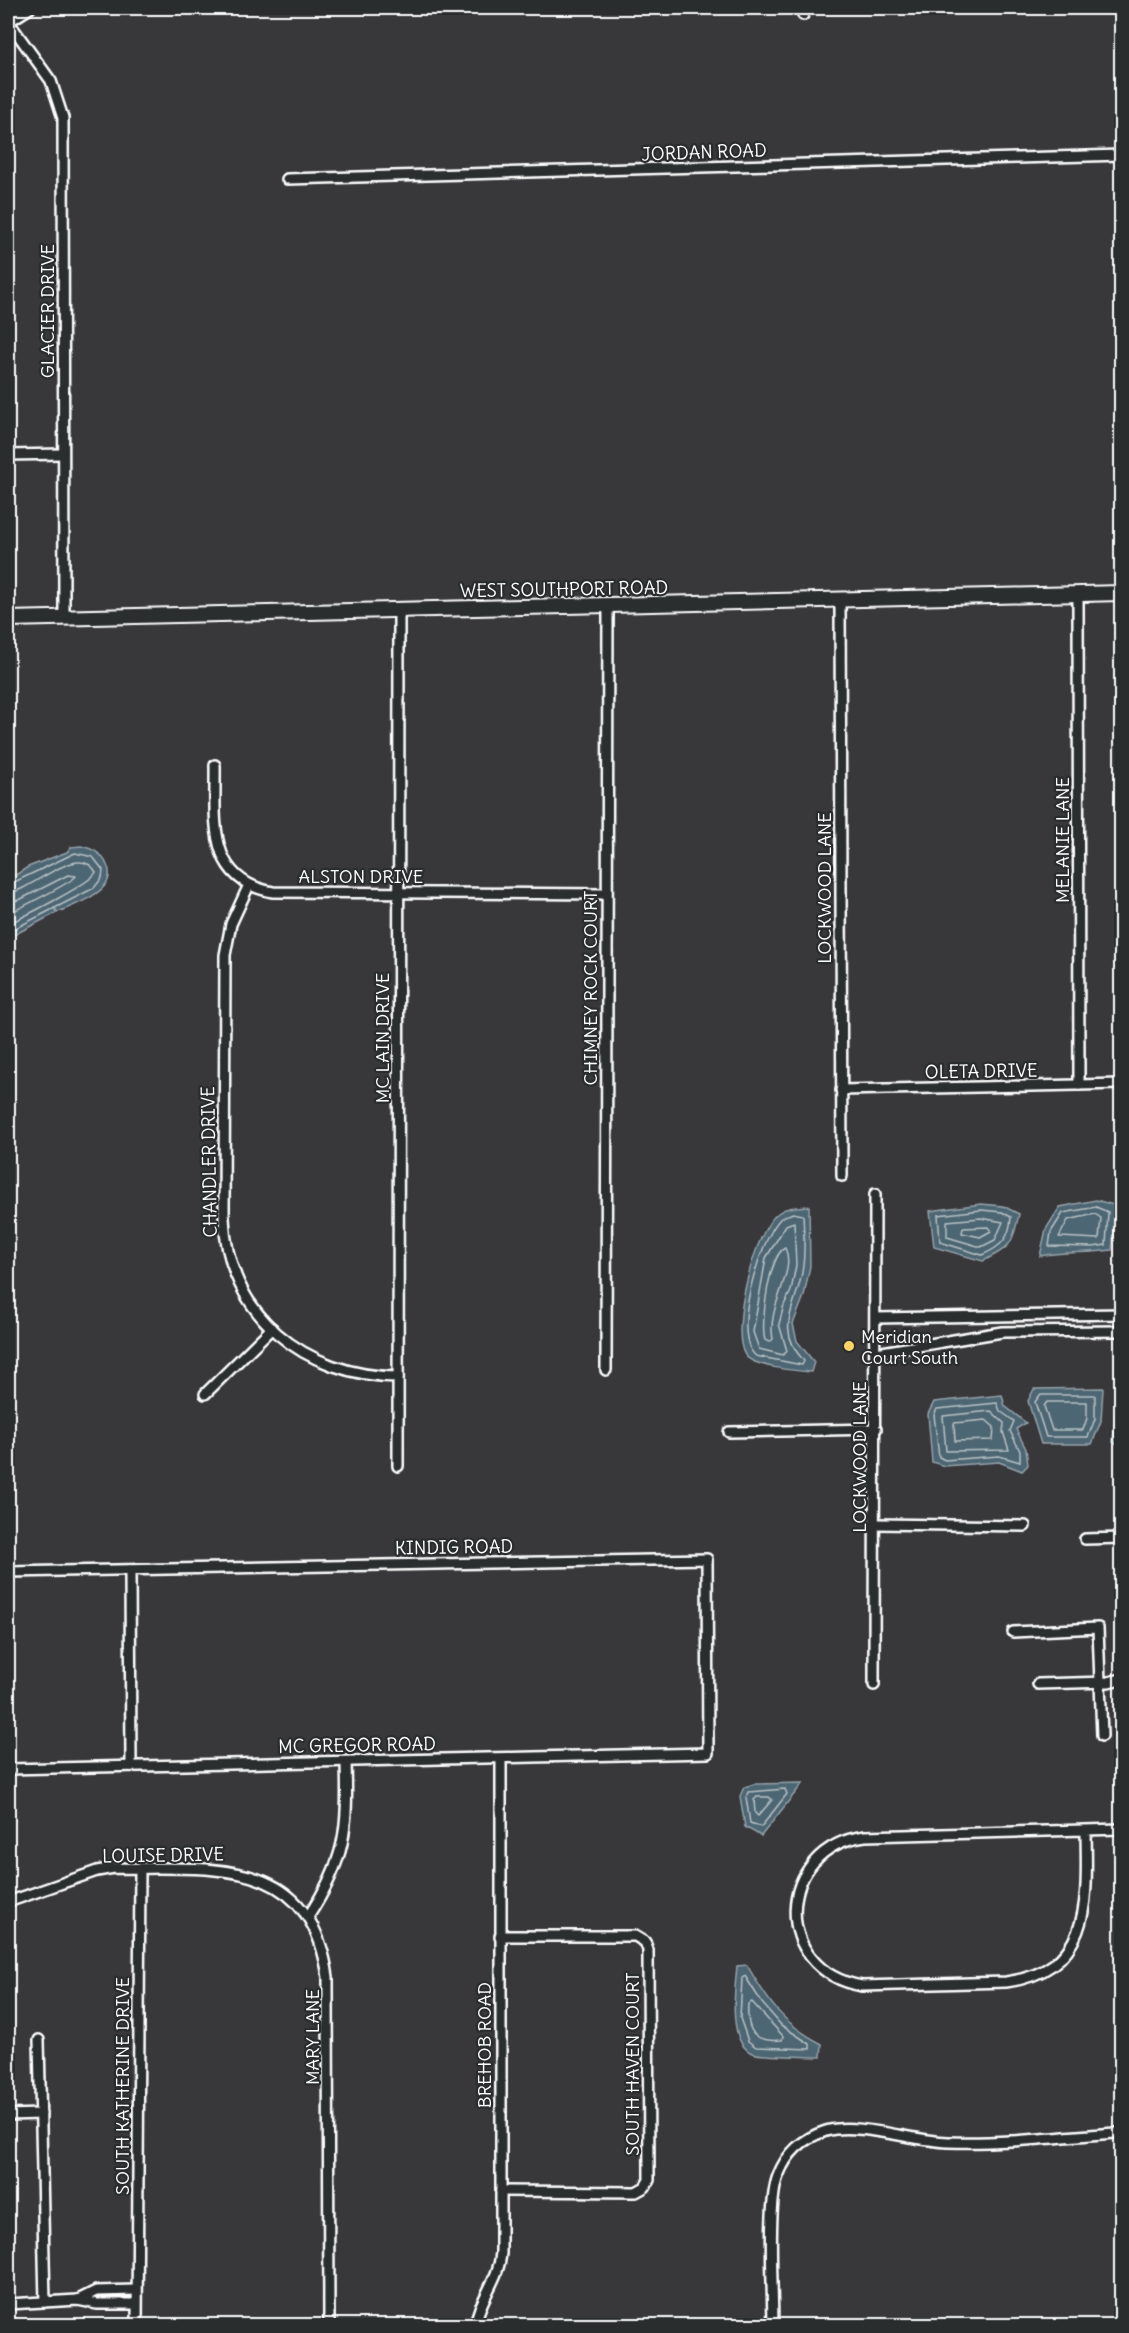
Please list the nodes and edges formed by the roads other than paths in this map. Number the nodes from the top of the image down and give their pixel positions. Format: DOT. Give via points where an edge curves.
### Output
graph roads {
  1 [pos="30,8"];
  2 [pos="8,22"];
  3 [pos="1122,155"];
  4 [pos="286,179"];
  5 [pos="63,454"];
  6 [pos="8,455"];
  7 [pos="1122,593"];
  8 [pos="1078,594"];
  9 [pos="840,600"];
  10 [pos="608,605"];
  11 [pos="399,611"];
  12 [pos="64,618"];
  13 [pos="8,619"];
  14 [pos="215,765"];
  15 [pos="249,885"];
  16 [pos="399,892"];
  17 [pos="606,894"];
  18 [pos="1122,1084"];
  19 [pos="1079,1085"];
  20 [pos="841,1090"];
  21 [pos="842,1176"];
  22 [pos="875,1194"];
  23 [pos="1122,1314"];
  24 [pos="876,1318"];
  25 [pos="272,1328"];
  26 [pos="1122,1331"];
  27 [pos="876,1353"];
  28 [pos="606,1370"];
  29 [pos="398,1377"];
  30 [pos="205,1394"];
  31 [pos="876,1429"];
  32 [pos="729,1432"];
  33 [pos="398,1466"];
  34 [pos="876,1524"];
  35 [pos="1025,1526"];
  36 [pos="1122,1538"];
  37 [pos="1085,1539"];
  38 [pos="130,1570"];
  39 [pos="8,1572"];
  40 [pos="1013,1632"];
  41 [pos="1122,1679"];
  42 [pos="1100,1683"];
  43 [pos="1038,1684"];
  44 [pos="874,1685"];
  45 [pos="1102,1736"];
  46 [pos="708,1753"];
  47 [pos="501,1759"];
  48 [pos="346,1762"];
  49 [pos="131,1766"];
  50 [pos="8,1769"];
  51 [pos="1122,1829"];
  52 [pos="1086,1832"];
  53 [pos="140,1869"];
  54 [pos="8,1902"];
  55 [pos="308,1917"];
  56 [pos="500,1936"];
  57 [pos="39,2040"];
  58 [pos="8,2115"];
  59 [pos="41,2115"];
  60 [pos="1116,2133"];
  61 [pos="501,2191"];
  62 [pos="136,2290"];
  63 [pos="78,2300"];
  64 [pos="45,2302"];
  65 [pos="8,2304"];
  66 [pos="136,2304"];
  67 [pos="136,2325"];
  68 [pos="329,2325"];
  69 [pos="475,2325"];
  70 [pos="773,2325"];
  1 -- 2 [label="street"];
  2 -- 5 [label="street, GLACIER DRIVE" via="51,81 63,114"];
  3 -- 4 [label="street, JORDAN ROAD"];
  5 -- 6 [label="street"];
  5 -- 12 [label="street, GLACIER DRIVE"];
  7 -- 8 [label="main road, WEST SOUTHPORT ROAD"];
  8 -- 9 [label="main road, WEST SOUTHPORT ROAD"];
  8 -- 19 [label="street, MELANIE LANE"];
  9 -- 10 [label="main road, WEST SOUTHPORT ROAD"];
  9 -- 20 [label="street, LOCKWOOD LANE"];
  10 -- 11 [label="main road, WEST SOUTHPORT ROAD"];
  10 -- 17 [label="street, CHIMNEY ROCK COURT"];
  11 -- 12 [label="main road, WEST SOUTHPORT ROAD"];
  11 -- 16 [label="street, MC LAIN DRIVE"];
  12 -- 13 [label="main road, WEST SOUTHPORT ROAD"];
  14 -- 15 [label="street" via="219,847 229,867"];
  15 -- 16 [label="street, ALSTON DRIVE" via="273,892"];
  15 -- 25 [label="street, CHANDLER DRIVE" via="231,924 225,951 224,1222 237,1278 255,1309"];
  16 -- 17 [label="street, ALSTON DRIVE"];
  16 -- 29 [label="street, MC LAIN DRIVE"];
  17 -- 28 [label="street, CHIMNEY ROCK COURT"];
  18 -- 19 [label="street, OLETA DRIVE"];
  19 -- 20 [label="street, OLETA DRIVE"];
  20 -- 21 [label="street, LOCKWOOD LANE"];
  22 -- 24 [label="street, LOCKWOOD LANE"];
  23 -- 24 [label="street"];
  24 -- 27 [label="street, LOCKWOOD LANE"];
  25 -- 29 [label="street, CHANDLER DRIVE" via="318,1362 348,1372"];
  25 -- 30 [label="street"];
  26 -- 27 [label="street" via="1002,1332"];
  27 -- 31 [label="street, LOCKWOOD LANE"];
  29 -- 33 [label="street, MC LAIN DRIVE"];
  31 -- 32 [label="street"];
  31 -- 34 [label="street, LOCKWOOD LANE"];
  34 -- 35 [label="street"];
  34 -- 44 [label="street, LOCKWOOD LANE"];
  36 -- 37 [label="street"];
  38 -- 39 [label="street, KINDIG ROAD"];
  38 -- 46 [label="street, KINDIG ROAD" via="707,1559"];
  38 -- 49 [label="street"];
  40 -- 42 [label="street" via="1098,1628"];
  41 -- 42 [label="street"];
  42 -- 43 [label="street"];
  42 -- 45 [label="street"];
  46 -- 47 [label="street, MC GREGOR ROAD"];
  47 -- 48 [label="street, MC GREGOR ROAD"];
  47 -- 56 [label="street, BREHOB ROAD"];
  48 -- 49 [label="street, MC GREGOR ROAD"];
  48 -- 55 [label="street" via="347,1819 340,1855 329,1884"];
  49 -- 50 [label="street, MC GREGOR ROAD"];
  51 -- 52 [label="street"];
  52 -- 52 [label="street" via="852,1838 830,1847 804,1876 798,1893 796,1928 812,1960 836,1978 862,1986 1015,1981 1052,1965 1077,1934 1086,1900"];
  53 -- 54 [label="street, LOUISE DRIVE" via="97,1871"];
  53 -- 55 [label="street, LOUISE DRIVE" via="225,1869 251,1875 279,1888"];
  53 -- 62 [label="street, SOUTH KATHERINE DRIVE"];
  55 -- 68 [label="street, MARY LANE" via="325,1954 328,1977"];
  56 -- 61 [label="street, BREHOB ROAD"];
  56 -- 61 [label="street, SOUTH HAVEN COURT" via="636,1936 648,1950 645,2187 636,2192"];
  57 -- 59 [label="street"];
  58 -- 59 [label="street"];
  59 -- 64 [label="street"];
  60 -- 70 [label="street" via="969,2142 919,2140 853,2128 827,2130 812,2136 786,2159 774,2187"];
  61 -- 69 [label="street, BREHOB ROAD" via="499,2266"];
  62 -- 63 [label="street" via="96,2291"];
  62 -- 66 [label="street, SOUTH KATHERINE DRIVE"];
  63 -- 64 [label="street"];
  63 -- 66 [label="street"];
  64 -- 65 [label="street"];
  66 -- 67 [label="street, SOUTH KATHERINE DRIVE"];
}
